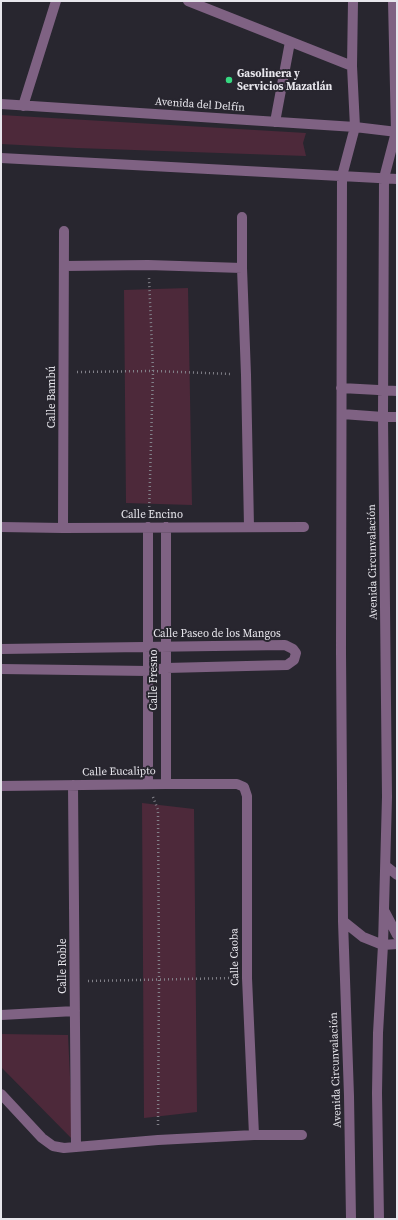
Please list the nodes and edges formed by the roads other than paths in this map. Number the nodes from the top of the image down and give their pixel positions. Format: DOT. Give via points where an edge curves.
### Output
graph roads {
  1 [pos="56,1"];
  2 [pos="188,1"];
  3 [pos="353,1"];
  4 [pos="393,1"];
  5 [pos="290,42"];
  6 [pos="352,66"];
  7 [pos="1,104"];
  8 [pos="23,106"];
  9 [pos="275,122"];
  10 [pos="355,128"];
  11 [pos="397,132"];
  12 [pos="1,158"];
  13 [pos="342,176"];
  14 [pos="384,178"];
  15 [pos="397,179"];
  16 [pos="242,217"];
  17 [pos="64,231"];
  18 [pos="64,266"];
  19 [pos="242,268"];
  20 [pos="342,388"];
  21 [pos="383,390"];
  22 [pos="397,391"];
  23 [pos="342,414"];
  24 [pos="383,417"];
  25 [pos="397,417"];
  26 [pos="304,526"];
  27 [pos="1,527"];
  28 [pos="148,527"];
  29 [pos="166,527"];
  30 [pos="249,527"];
  31 [pos="64,528"];
  32 [pos="148,647"];
  33 [pos="166,647"];
  34 [pos="1,649"];
  35 [pos="166,668"];
  36 [pos="1,669"];
  37 [pos="148,670"];
  38 [pos="148,784"];
  39 [pos="166,784"];
  40 [pos="237,784"];
  41 [pos="74,785"];
  42 [pos="1,786"];
  43 [pos="386,866"];
  44 [pos="397,875"];
  45 [pos="384,912"];
  46 [pos="343,921"];
  47 [pos="397,935"];
  48 [pos="397,944"];
  49 [pos="383,945"];
  50 [pos="75,1011"];
  51 [pos="1,1015"];
  52 [pos="1,1094"];
  53 [pos="254,1135"];
  54 [pos="302,1135"];
  55 [pos="76,1146"];
  56 [pos="351,1219"];
  57 [pos="380,1219"];
  1 -- 8 [label="street"];
  2 -- 5 [label="street"];
  3 -- 6 [label="street, Avenida Circunvalación"];
  4 -- 11 [label="street, Avenida Circunvalación"];
  5 -- 6 [label="street"];
  5 -- 9 [label="street"];
  6 -- 10 [label="street, Avenida Circunvalación"];
  7 -- 8 [label="street, Avenida del Delfín"];
  8 -- 9 [label="street, Avenida del Delfín"];
  9 -- 10 [label="street, Avenida del Delfín"];
  10 -- 11 [label="street, Avenida del Delfín"];
  10 -- 13 [label="street, Avenida Circunvalación"];
  11 -- 14 [label="street, Avenida Circunvalación"];
  12 -- 13 [label="street"];
  13 -- 14 [label="street"];
  13 -- 20 [label="street, Avenida Circunvalación"];
  14 -- 15 [label="street"];
  14 -- 21 [label="street, Avenida Circunvalación"];
  16 -- 19 [label="street"];
  17 -- 18 [label="street, Calle Bambú"];
  18 -- 19 [label="street"];
  18 -- 31 [label="street, Calle Bambú"];
  19 -- 30 [label="street"];
  20 -- 21 [label="street"];
  20 -- 23 [label="street, Avenida Circunvalación"];
  21 -- 22 [label="street"];
  21 -- 24 [label="street, Avenida Circunvalación"];
  23 -- 24 [label="street"];
  23 -- 46 [label="street, Avenida Circunvalación"];
  24 -- 25 [label="street"];
  24 -- 43 [label="street, Avenida Circunvalación"];
  26 -- 30 [label="street, Calle Encino"];
  27 -- 31 [label="street, Calle Encino"];
  28 -- 29 [label="street, Calle Encino"];
  28 -- 31 [label="street, Calle Encino"];
  28 -- 32 [label="street, Calle Fresno"];
  29 -- 30 [label="street, Calle Encino"];
  29 -- 33 [label="street, Calle Fresno"];
  32 -- 33 [label="street, Calle Paseo de los Mangos"];
  32 -- 34 [label="street, Calle Paseo de los Mangos"];
  32 -- 37 [label="street, Calle Fresno"];
  33 -- 35 [label="street, Calle Fresno"];
  33 -- 35 [label="street, Calle Paseo de los Mangos" via="285,645 296,653 294,660 287,666"];
  35 -- 37 [label="street, Calle Paseo de los Mangos"];
  35 -- 39 [label="street, Calle Fresno"];
  36 -- 37 [label="street, Calle Paseo de los Mangos"];
  37 -- 38 [label="street, Calle Fresno"];
  38 -- 39 [label="street, Calle Eucalipto"];
  38 -- 41 [label="street, Calle Eucalipto"];
  39 -- 40 [label="street, Calle Eucalipto"];
  40 -- 53 [label="street, Calle Caoba" via="244,787 247,796 247,978"];
  41 -- 42 [label="street, Calle Eucalipto"];
  41 -- 50 [label="street, Calle Roble"];
  43 -- 44 [label="street"];
  43 -- 45 [label="street, Avenida Circunvalación"];
  45 -- 47 [label="street"];
  45 -- 49 [label="street, Avenida Circunvalación"];
  46 -- 49 [label="street" via="363,937"];
  46 -- 56 [label="street, Avenida Circunvalación"];
  48 -- 49 [label="street"];
  49 -- 57 [label="street, Avenida Circunvalación" via="377,1093"];
  50 -- 51 [label="street"];
  50 -- 55 [label="street, Calle Roble"];
  52 -- 55 [label="street" via="42,1138 53,1146"];
  53 -- 54 [label="street"];
  53 -- 55 [label="street"];
}
